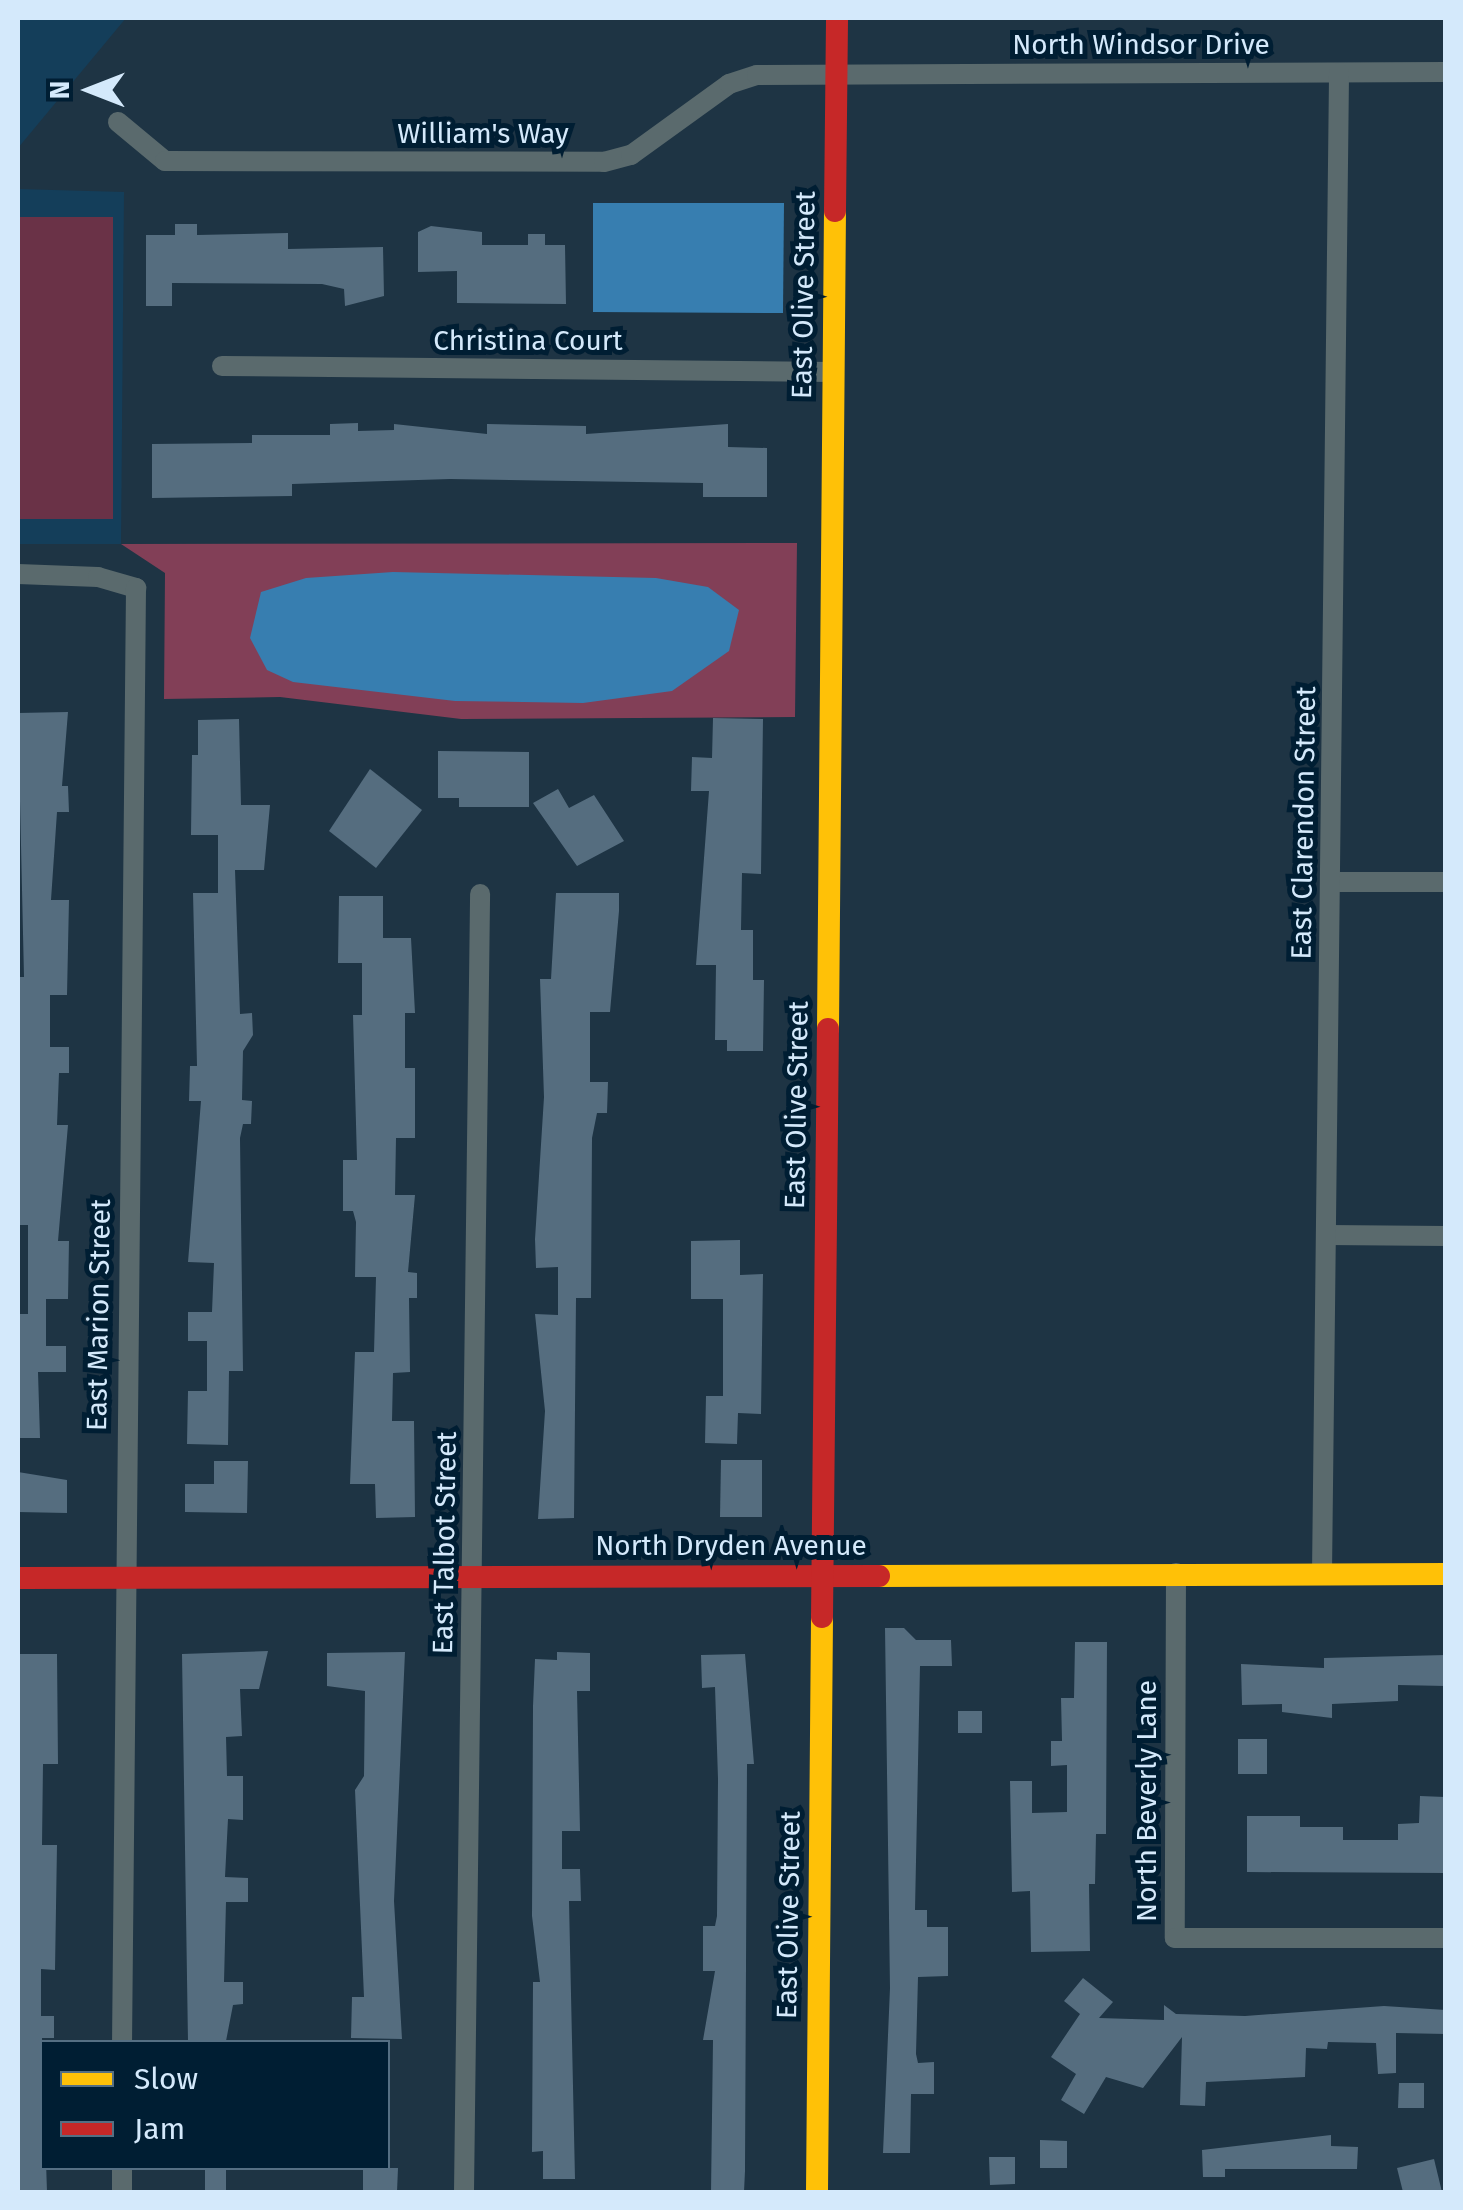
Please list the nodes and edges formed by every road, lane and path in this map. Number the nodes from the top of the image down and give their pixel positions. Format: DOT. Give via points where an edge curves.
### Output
graph roads {
  1 [pos="837,18"];
  2 [pos="836,72"];
  3 [pos="1446,72"];
  4 [pos="1338,73"];
  5 [pos="118,122"];
  6 [pos="222,366"];
  7 [pos="834,372"];
  8 [pos="18,574"];
  9 [pos="1330,882"];
  10 [pos="1446,882"];
  11 [pos="480,894"];
  12 [pos="1328,1235"];
  13 [pos="1446,1236"];
  14 [pos="1176,1573"];
  15 [pos="1322,1574"];
  16 [pos="1446,1574"];
  17 [pos="472,1576"];
  18 [pos="822,1576"];
  19 [pos="18,1578"];
  20 [pos="124,1578"];
  21 [pos="1446,1938"];
  22 [pos="122,2040"];
  23 [pos="464,2192"];
  24 [pos="817,2192"];
  1 -- 2 [label="street, East Olive Street"];
  2 -- 4 [label="street, North Windsor Drive"];
  2 -- 5 [label="street, William's Way" via="729,84 659,138 604,162 165,161"];
  2 -- 7 [label="street, East Olive Street"];
  3 -- 4 [label="street, North Windsor Drive"];
  4 -- 9 [label="street, East Clarendon Street"];
  6 -- 7 [label="street, Christina Court"];
  7 -- 18 [label="street, East Olive Street"];
  8 -- 20 [label="street, East Marion Street" via="98,577 136,588"];
  9 -- 10 [label="street"];
  9 -- 12 [label="street, East Clarendon Street"];
  11 -- 17 [label="street, East Talbot Street"];
  12 -- 13 [label="street"];
  12 -- 15 [label="street, East Clarendon Street"];
  14 -- 15 [label="street, North Dryden Avenue"];
  14 -- 18 [label="street, North Dryden Avenue"];
  14 -- 21 [label="street, North Beverly Lane" via="1175,1938"];
  15 -- 16 [label="street, North Dryden Avenue"];
  17 -- 18 [label="street, North Dryden Avenue"];
  17 -- 20 [label="street, North Dryden Avenue"];
  17 -- 23 [label="street, East Talbot Street"];
  18 -- 24 [label="street, East Olive Street"];
  19 -- 20 [label="street, North Dryden Avenue"];
  20 -- 22 [label="street, East Marion Street"];
}
